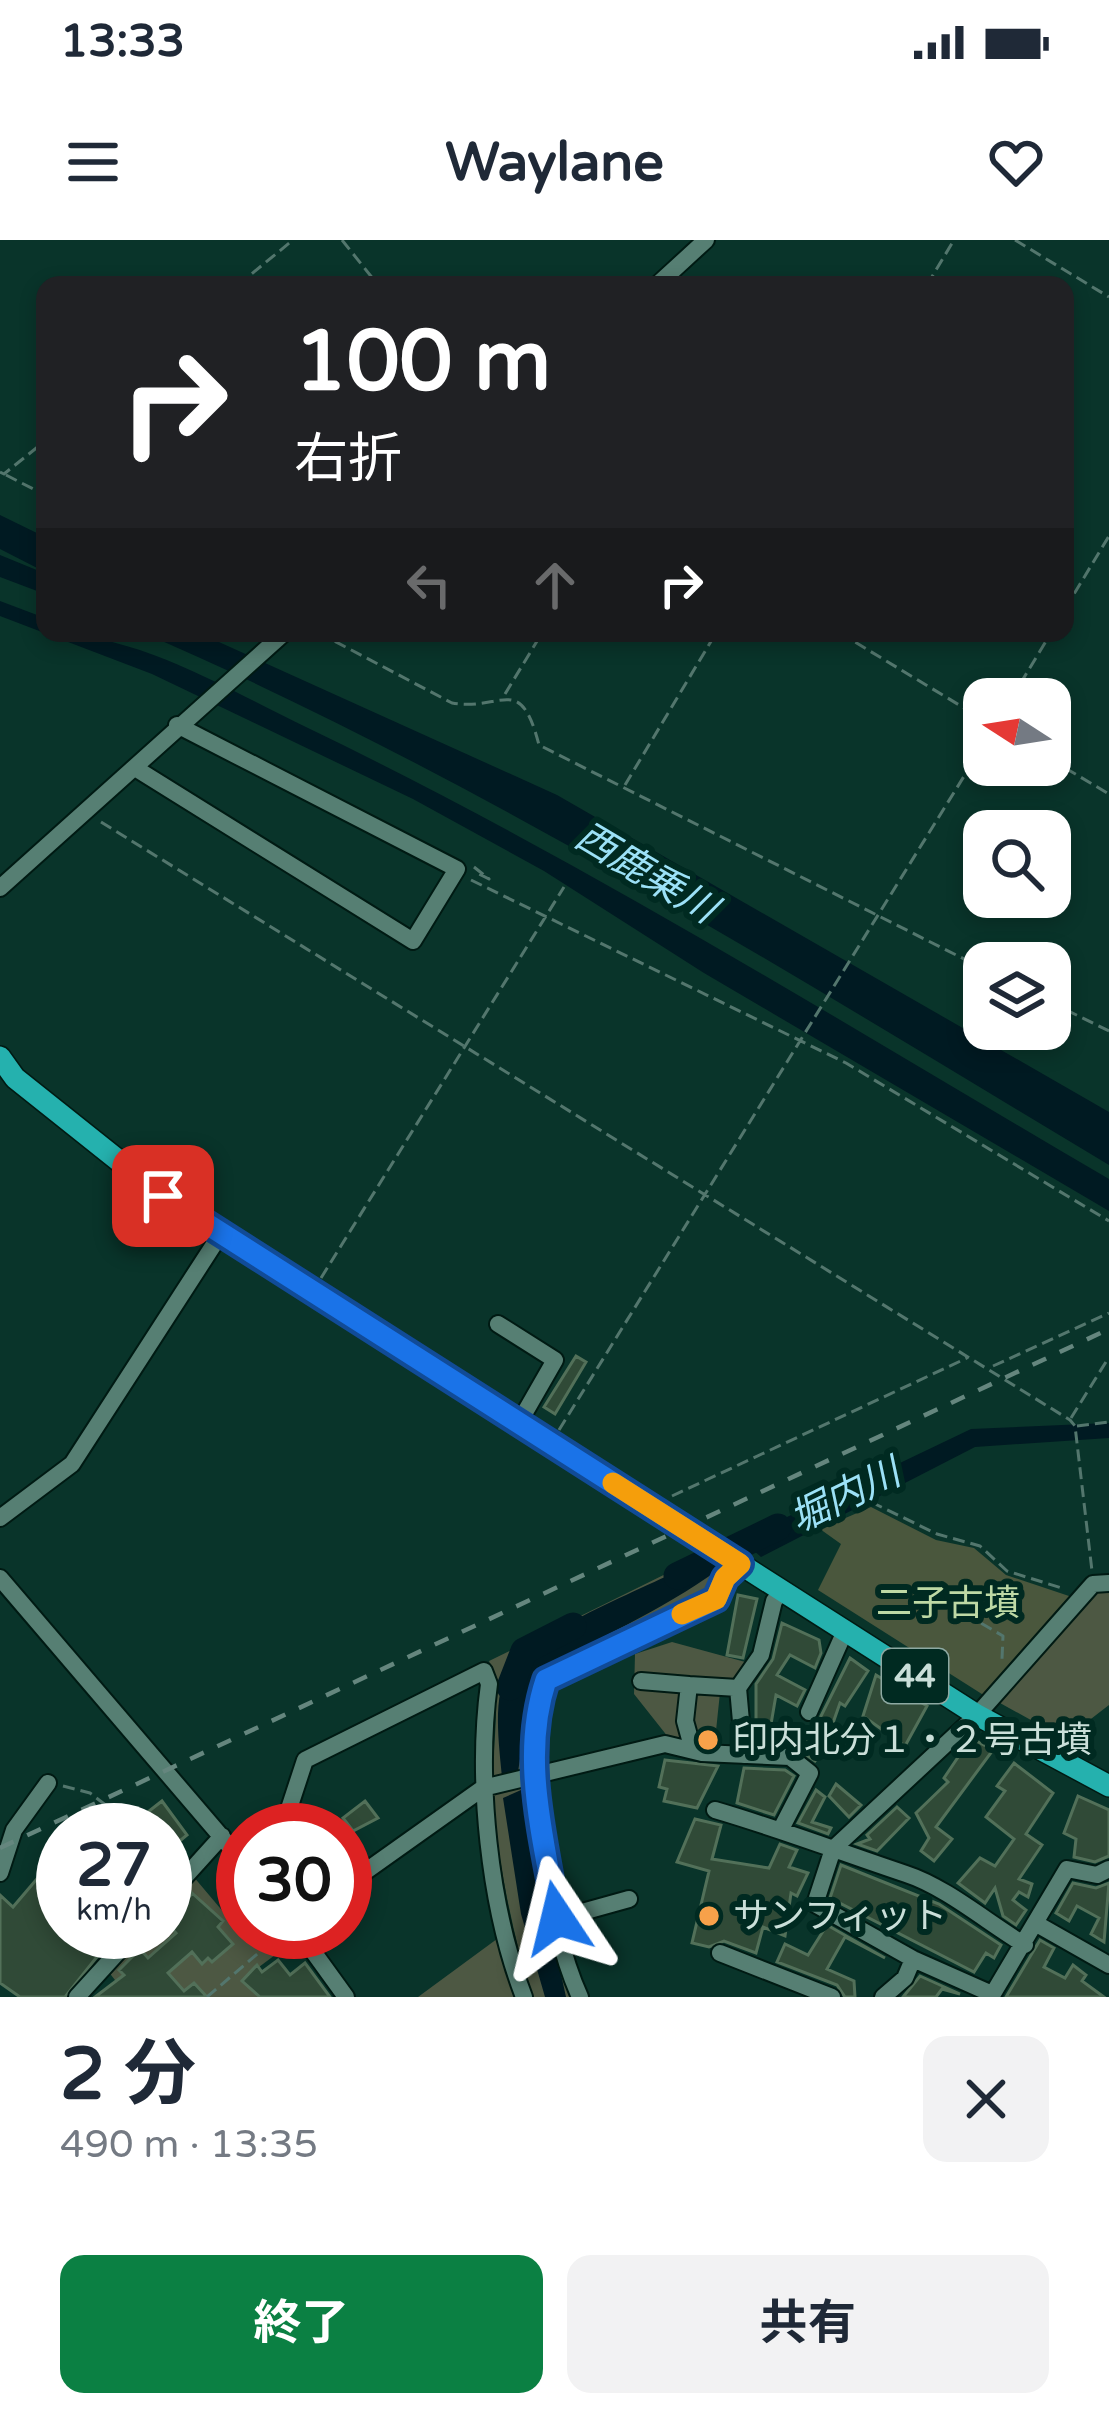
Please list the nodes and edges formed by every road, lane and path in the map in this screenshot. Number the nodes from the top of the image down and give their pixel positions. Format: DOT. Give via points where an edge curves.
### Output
graph roads {
  1 [pos="293,240"];
  2 [pos="342,240"];
  3 [pos="706,240"];
  4 [pos="954,240"];
  5 [pos="1015,240"];
  6 [pos="249,276"];
  7 [pos="371,276"];
  8 [pos="667,276"];
  9 [pos="932,276"];
  10 [pos="1109,297"];
  11 [pos="36,448"];
  12 [pos="2,473"];
  13 [pos="36,490"];
  14 [pos="1109,536"];
  15 [pos="1074,594"];
  16 [pos="276,642"];
  17 [pos="336,642"];
  18 [pos="536,642"];
  19 [pos="711,642"];
  20 [pos="855,642"];
  21 [pos="1046,642"];
  22 [pos="1024,678"];
  23 [pos="504,695"];
  24 [pos="963,707"];
  25 [pos="177,725"];
  26 [pos="135,768"];
  27 [pos="1071,771"];
  28 [pos="963,779"];
  29 [pos="624,786"];
  30 [pos="1109,794"];
  31 [pos="85,812"];
  32 [pos="462,873"];
  33 [pos="564,887"];
  34 [pos="0,888"];
  35 [pos="545,916"];
  36 [pos="881,917"];
  37 [pos="963,958"];
  38 [pos="1071,1012"];
  39 [pos="1109,1031"];
  40 [pos="801,1042"];
  41 [pos="464,1048"];
  42 [pos="0,1057"];
  43 [pos="704,1198"];
  44 [pos="1109,1221"];
  45 [pos="222,1232"];
  46 [pos="313,1290"];
  47 [pos="1109,1312"];
  48 [pos="498,1324"];
  49 [pos="1109,1357"];
  50 [pos="967,1358"];
  51 [pos="992,1366"];
  52 [pos="1070,1420"];
  53 [pos="520,1421"];
  54 [pos="1109,1422"];
  55 [pos="1076,1426"];
  56 [pos="551,1441"];
  57 [pos="871,1502"];
  58 [pos="648,1506"];
  59 [pos="0,1518"];
  60 [pos="728,1557"];
  61 [pos="0,1578"];
  62 [pos="919,1587"];
  63 [pos="1095,1587"];
  64 [pos="782,1591"];
  65 [pos="844,1631"];
  66 [pos="1012,1676"];
  67 [pos="641,1681"];
  68 [pos="688,1684"];
  69 [pos="738,1688"];
  70 [pos="809,1712"];
  71 [pos="977,1715"];
  72 [pos="693,1750"];
  73 [pos="743,1755"];
  74 [pos="533,1776"];
  75 [pos="48,1783"];
  76 [pos="1109,1786"];
  77 [pos="483,1788"];
  78 [pos="103,1803"];
  79 [pos="290,1803"];
  80 [pos="715,1810"];
  81 [pos="216,1829"];
  82 [pos="782,1829"];
  83 [pos="216,1843"];
  84 [pos="833,1850"];
  85 [pos="372,1867"];
  86 [pos="192,1869"];
  87 [pos="1109,1869"];
  88 [pos="0,1874"];
  89 [pos="629,1899"];
  90 [pos="557,1918"];
  91 [pos="1035,1923"];
  92 [pos="1025,1945"];
  93 [pos="719,1953"];
  94 [pos="111,1959"];
  95 [pos="251,1959"];
  96 [pos="319,1959"];
  97 [pos="913,1959"];
  98 [pos="1109,1965"];
  99 [pos="806,1993"];
  100 [pos="992,1996"];
  101 [pos="77,1997"];
  102 [pos="207,1997"];
  103 [pos="346,1997"];
  104 [pos="524,1997"];
  105 [pos="580,1997"];
  106 [pos="832,1997"];
  107 [pos="883,1997"];
  1 -- 6 [label="path"];
  2 -- 7 [label="path"];
  3 -- 8 [label="street"];
  4 -- 9 [label="path"];
  5 -- 10 [label="path"];
  11 -- 12 [label="path"];
  12 -- 13 [label="path"];
  14 -- 15 [label="path"];
  16 -- 25 [label="street"];
  17 -- 23 [label="path" via="452,703"];
  18 -- 23 [label="path"];
  19 -- 29 [label="path"];
  20 -- 24 [label="path"];
  21 -- 22 [label="path"];
  23 -- 29 [label="path" via="530,713 538,745"];
  25 -- 26 [label="street"];
  25 -- 32 [label="street"];
  26 -- 31 [label="street"];
  26 -- 32 [label="street" via="413,941"];
  27 -- 30 [label="path"];
  28 -- 36 [label="path"];
  29 -- 36 [label="path"];
  31 -- 34 [label="street"];
  31 -- 41 [label="path"];
  32 -- 35 [label="path"];
  33 -- 35 [label="path"];
  35 -- 40 [label="path"];
  35 -- 41 [label="path"];
  36 -- 37 [label="path"];
  36 -- 40 [label="path"];
  38 -- 39 [label="path"];
  40 -- 43 [label="path"];
  40 -- 44 [label="path"];
  41 -- 43 [label="path"];
  41 -- 46 [label="path"];
  42 -- 45 [label="main road, 44" via="93,1143"];
  43 -- 50 [label="path"];
  43 -- 56 [label="path"];
  45 -- 46 [label="main road, 44"];
  45 -- 59 [label="street" via="72,1464"];
  46 -- 53 [label="main road, 44"];
  47 -- 51 [label="path"];
  48 -- 53 [label="street" via="556,1360"];
  49 -- 52 [label="path"];
  50 -- 51 [label="path"];
  50 -- 58 [label="path"];
  51 -- 52 [label="path"];
  52 -- 55 [label="path"];
  53 -- 56 [label="main road, 44"];
  54 -- 55 [label="path"];
  55 -- 63 [label="path"];
  56 -- 58 [label="main road, 44"];
  57 -- 63 [label="path" via="980,1546 1007,1570"];
  58 -- 60 [label="main road, 44"];
  60 -- 64 [label="main road, 44"];
  60 -- 74 [label="street" via="716,1599 546,1680 535,1714"];
  61 -- 81 [label="street"];
  62 -- 66 [label="path" via="1003,1636 1001,1663"];
  63 -- 66 [label="street"];
  64 -- 65 [label="main road, 44"];
  64 -- 69 [label="street" via="761,1655"];
  65 -- 70 [label="street"];
  65 -- 71 [label="main road, 44"];
  66 -- 71 [label="street"];
  67 -- 68 [label="street"];
  68 -- 69 [label="street"];
  68 -- 72 [label="street"];
  69 -- 73 [label="street"];
  71 -- 76 [label="main road, 44"];
  71 -- 84 [label="street"];
  72 -- 73 [label="street"];
  72 -- 74 [label="street" via="665,1744"];
  73 -- 82 [label="street" via="790,1757 810,1773"];
  74 -- 77 [label="street"];
  74 -- 90 [label="street"];
  75 -- 78 [label="path"];
  75 -- 88 [label="street" via="14,1830"];
  77 -- 79 [label="street" via="484,1671 305,1760"];
  77 -- 85 [label="street"];
  77 -- 104 [label="street"];
  80 -- 82 [label="street"];
  82 -- 84 [label="street"];
  83 -- 86 [label="street"];
  84 -- 92 [label="street" via="908,1874"];
  84 -- 97 [label="street" via="815,1904"];
  87 -- 91 [label="street" via="1066,1869"];
  89 -- 90 [label="street"];
  90 -- 105 [label="street"];
  91 -- 92 [label="street"];
  91 -- 98 [label="street"];
  92 -- 100 [label="street"];
  93 -- 99 [label="street"];
  94 -- 101 [label="street"];
  95 -- 102 [label="path"];
  96 -- 103 [label="street"];
  97 -- 100 [label="street"];
  97 -- 107 [label="street"];
  99 -- 106 [label="street"];
}
